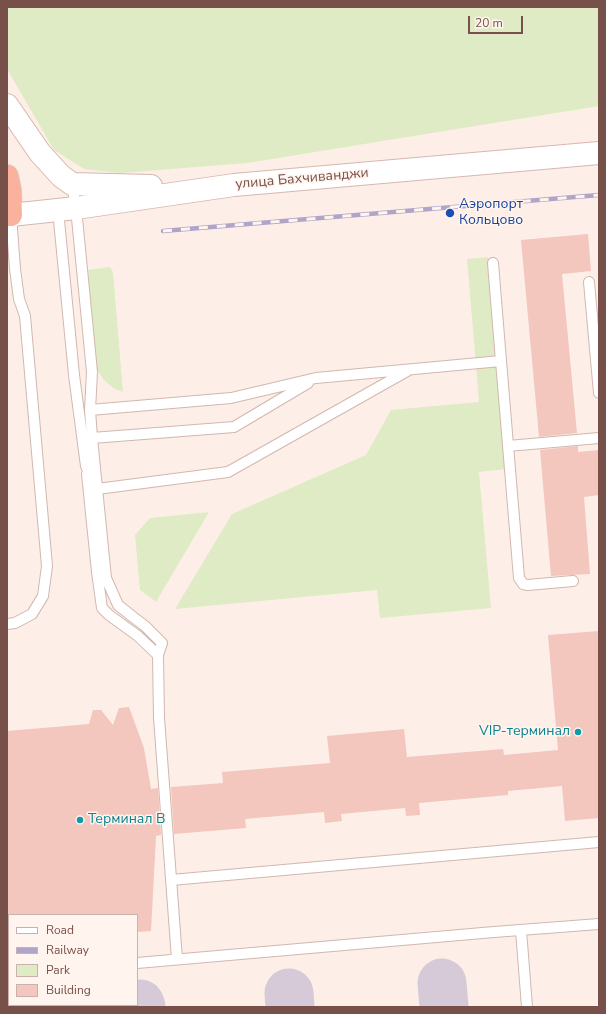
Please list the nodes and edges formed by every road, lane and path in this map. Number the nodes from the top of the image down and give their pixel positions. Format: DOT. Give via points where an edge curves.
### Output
graph roads {
  1 [pos="7,105"];
  2 [pos="599,154"];
  3 [pos="7,176"];
  4 [pos="72,184"];
  5 [pos="234,185"];
  6 [pos="67,209"];
  7 [pos="9,215"];
  8 [pos="493,263"];
  9 [pos="588,282"];
  10 [pos="501,361"];
  11 [pos="409,370"];
  12 [pos="316,378"];
  13 [pos="599,394"];
  14 [pos="90,410"];
  15 [pos="92,438"];
  16 [pos="599,438"];
  17 [pos="508,446"];
  18 [pos="86,466"];
  19 [pos="97,489"];
  20 [pos="573,581"];
  21 [pos="7,624"];
  22 [pos="158,655"];
  23 [pos="599,842"];
  24 [pos="171,880"];
  25 [pos="599,924"];
  26 [pos="521,930"];
  27 [pos="177,959"];
  28 [pos="138,963"];
  29 [pos="527,1007"];
  1 -- 4 [label="main road" via="40,153"];
  2 -- 5 [label="main road, улица Бахчиванджи"];
  3 -- 7 [label="highway" via="10,190"];
  4 -- 5 [label="main road" via="165,187"];
  4 -- 6 [label="lane"];
  5 -- 6 [label="main road, улица Бахчиванджи"];
  6 -- 7 [label="main road, улица Бахчиванджи"];
  6 -- 14 [label="lane" via="92,372"];
  6 -- 18 [label="lane" via="74,375"];
  7 -- 21 [label="lane" via="19,299 25,316 47,566 43,596 32,614 15,623"];
  8 -- 10 [label="lane"];
  9 -- 13 [label="lane"];
  10 -- 11 [label="lane"];
  10 -- 17 [label="lane"];
  11 -- 12 [label="lane"];
  11 -- 19 [label="lane" via="228,472"];
  12 -- 14 [label="lane" via="231,398"];
  12 -- 15 [label="lane" via="234,427"];
  14 -- 15 [label="lane"];
  15 -- 19 [label="lane"];
  16 -- 17 [label="lane"];
  17 -- 20 [label="lane" via="520,582 528,585"];
  18 -- 19 [label="lane"];
  18 -- 22 [label="lane" via="102,608"];
  19 -- 22 [label="lane" via="106,578 118,605 162,643"];
  22 -- 24 [label="lane" via="158,718"];
  23 -- 24 [label="lane"];
  24 -- 27 [label="lane"];
  25 -- 26 [label="lane"];
  26 -- 27 [label="lane"];
  26 -- 29 [label="lane"];
  27 -- 28 [label="lane"];
}
